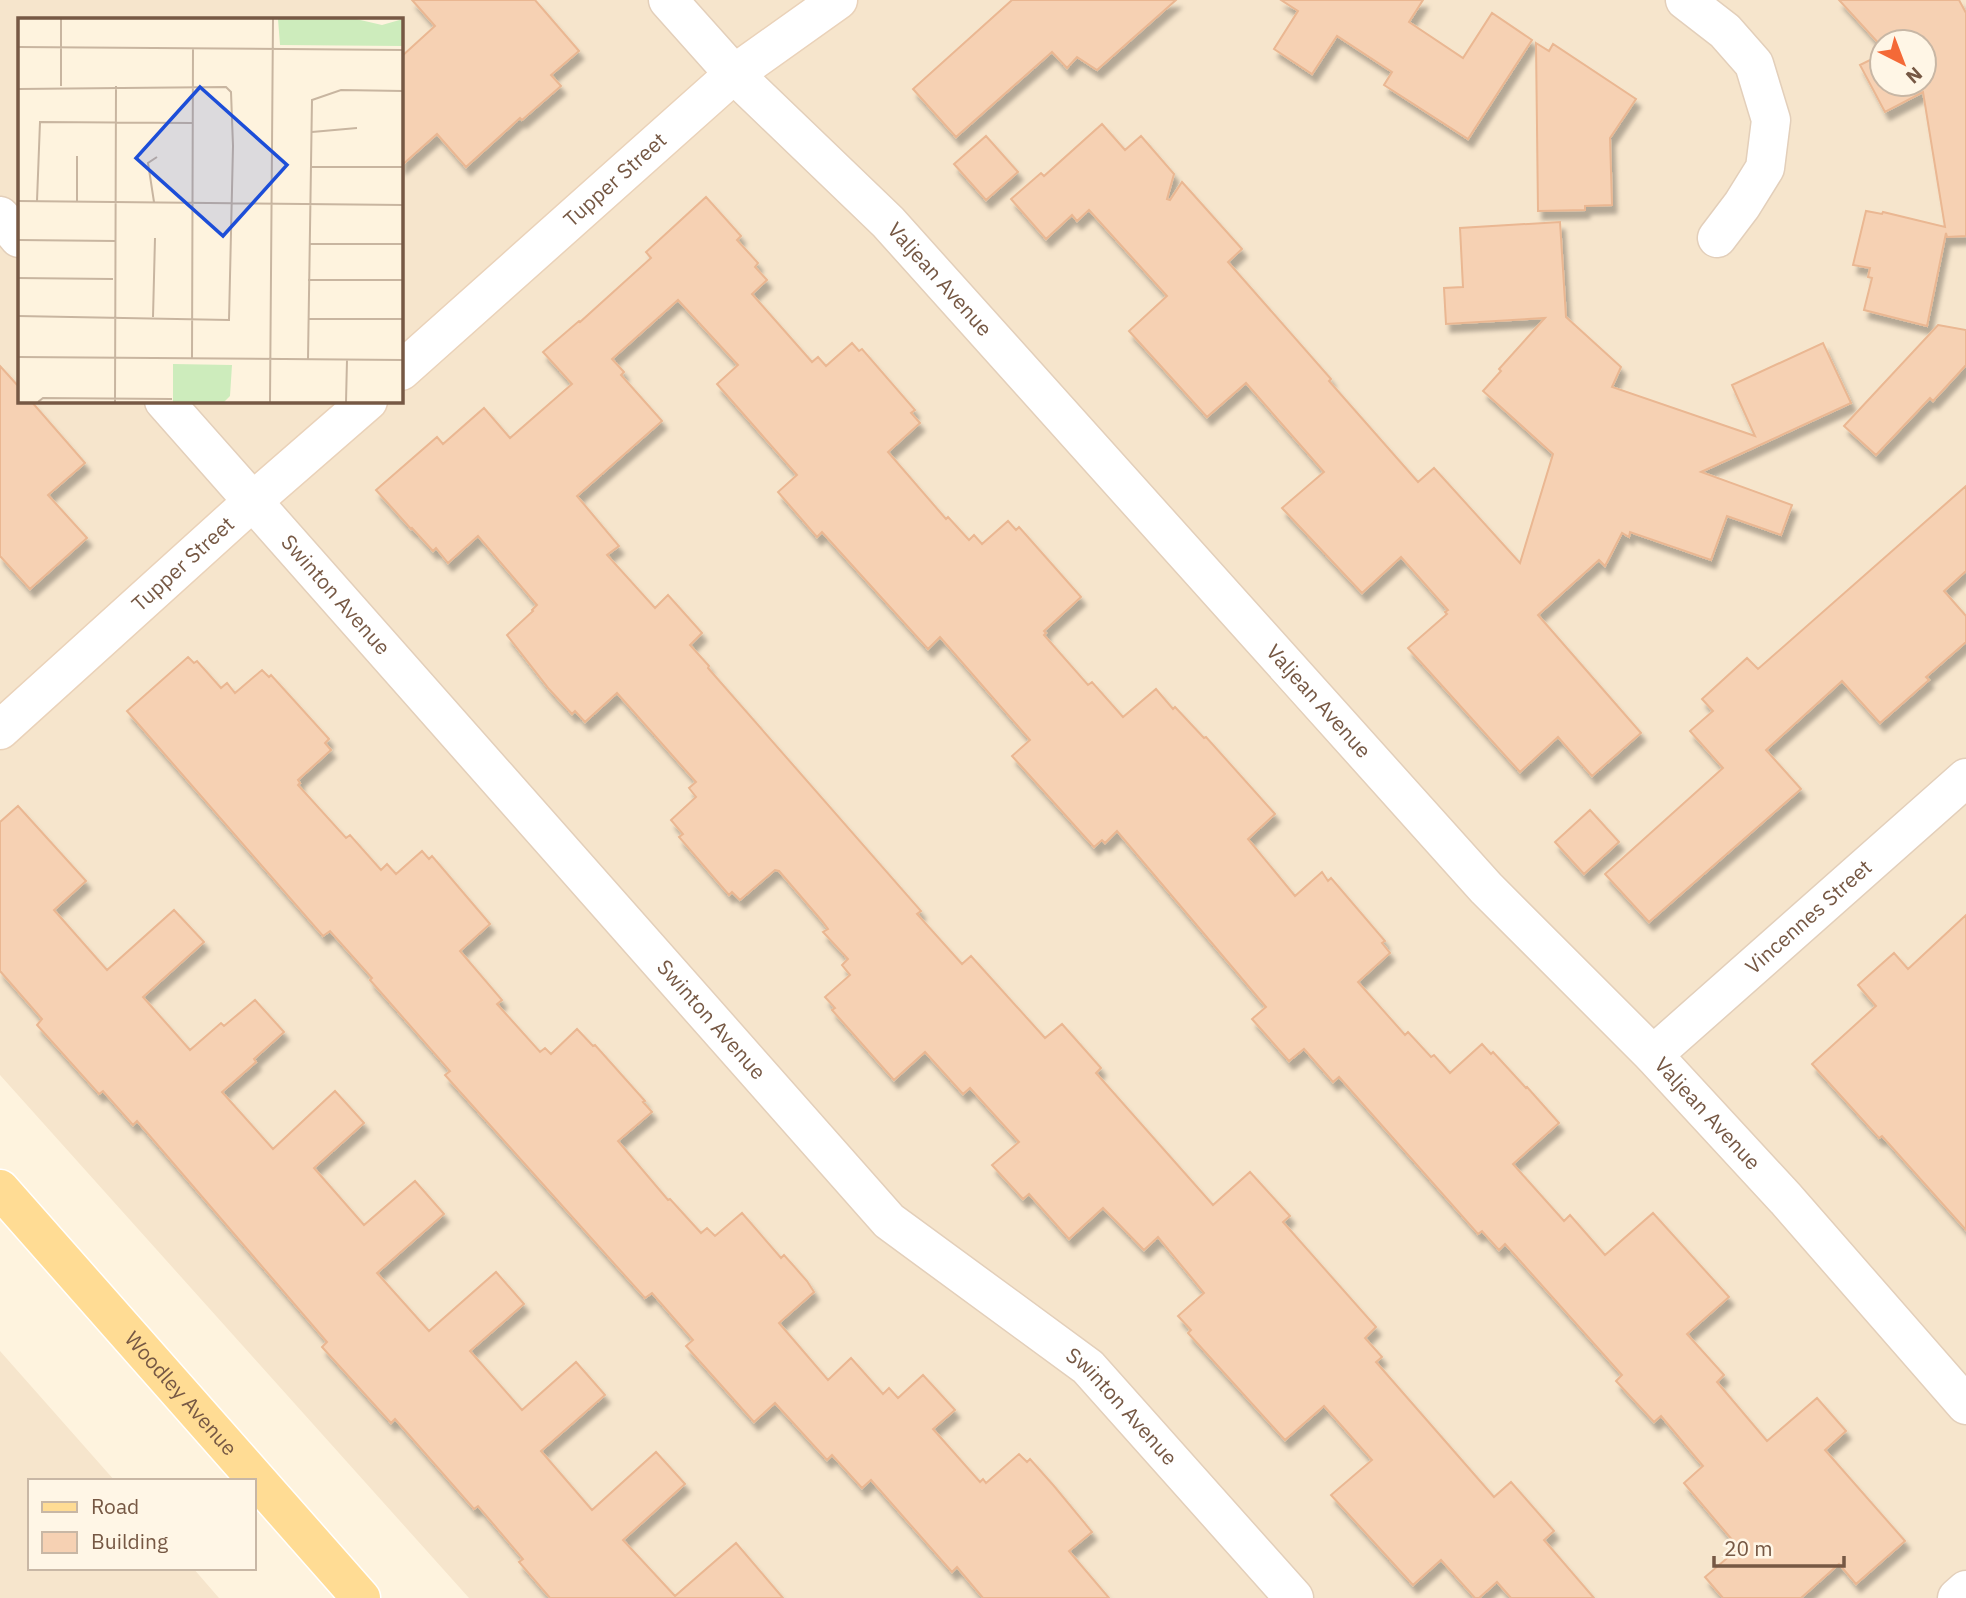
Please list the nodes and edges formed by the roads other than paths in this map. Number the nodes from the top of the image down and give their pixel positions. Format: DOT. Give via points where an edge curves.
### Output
graph roads {
  1 [pos="668,0"];
  2 [pos="838,0"];
  3 [pos="1685,0"];
  4 [pos="734,74"];
  5 [pos="0,216"];
  6 [pos="18,237"];
  7 [pos="1717,238"];
  8 [pos="402,370"];
  9 [pos="165,402"];
  10 [pos="367,402"];
  11 [pos="253,501"];
  12 [pos="0,730"];
  13 [pos="1966,778"];
  14 [pos="1653,1055"];
  15 [pos="0,1189"];
  16 [pos="1966,1405"];
  17 [pos="256,1479"];
  18 [pos="256,1479"];
  19 [pos="1966,1590"];
  20 [pos="361,1598"];
  21 [pos="1294,1598"];
  22 [pos="1957,1598"];
  1 -- 4 [label="street, Valjean Avenue"];
  2 -- 4 [label="street, Tupper Street"];
  3 -- 7 [label="street" via="1725,31 1754,64 1771,120 1765,168"];
  4 -- 8 [label="street, Tupper Street"];
  4 -- 14 [label="street, Valjean Avenue" via="888,222 1486,888"];
  5 -- 6 [label="street"];
  9 -- 11 [label="street, Swinton Avenue"];
  10 -- 11 [label="street, Tupper Street"];
  11 -- 12 [label="street, Tupper Street"];
  11 -- 21 [label="street, Swinton Avenue" via="889,1221 1088,1367"];
  13 -- 14 [label="street, Vincennes Street"];
  14 -- 16 [label="street, Valjean Avenue"];
  15 -- 17 [label="main road, Woodley Avenue"];
  18 -- 20 [label="main road, Woodley Avenue"];
  19 -- 22 [label="street"];
}
